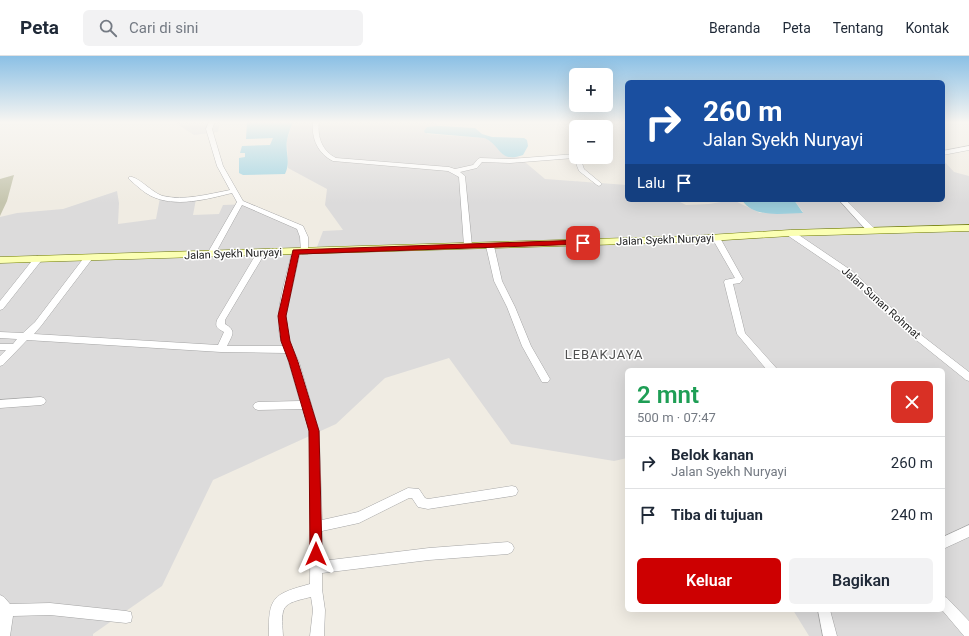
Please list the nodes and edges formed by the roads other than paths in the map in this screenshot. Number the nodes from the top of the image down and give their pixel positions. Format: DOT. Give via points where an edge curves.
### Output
graph roads {
  1 [pos="215,149"];
  2 [pos="322,149"];
  3 [pos="959,149"];
  4 [pos="951,150"];
  5 [pos="945,152"];
  6 [pos="569,157"];
  7 [pos="579,164"];
  8 [pos="455,170"];
  9 [pos="131,178"];
  10 [pos="599,184"];
  11 [pos="234,191"];
  12 [pos="240,202"];
  13 [pos="844,202"];
  14 [pos="969,228"];
  15 [pos="872,231"];
  16 [pos="790,233"];
  17 [pos="716,238"];
  18 [pos="468,246"];
  19 [pos="490,246"];
  20 [pos="300,252"];
  21 [pos="261,253"];
  22 [pos="211,254"];
  23 [pos="88,257"];
  24 [pos="38,259"];
  25 [pos="0,260"];
  26 [pos="0,307"];
  27 [pos="0,335"];
  28 [pos="23,338"];
  29 [pos="0,347"];
  30 [pos="15,347"];
  31 [pos="221,348"];
  32 [pos="289,350"];
  33 [pos="0,362"];
  34 [pos="771,368"];
  35 [pos="969,378"];
  36 [pos="545,379"];
  37 [pos="41,401"];
  38 [pos="0,404"];
  39 [pos="307,405"];
  40 [pos="258,406"];
  41 [pos="512,491"];
  42 [pos="316,527"];
  43 [pos="969,531"];
  44 [pos="945,542"];
  45 [pos="508,548"];
  46 [pos="316,568"];
  47 [pos="316,589"];
  48 [pos="945,604"];
  49 [pos="3,606"];
  50 [pos="824,612"];
  51 [pos="126,617"];
  52 [pos="969,631"];
  53 [pos="3,636"];
  54 [pos="276,636"];
  55 [pos="317,636"];
  56 [pos="830,636"];
  1 -- 11 [label="street" via="220,166"];
  2 -- 8 [label="street" via="323,153 335,160"];
  3 -- 4 [label="street"];
  4 -- 5 [label="street"];
  6 -- 8 [label="street" via="480,160 475,167"];
  7 -- 10 [label="street" via="581,170"];
  8 -- 18 [label="street" via="462,176"];
  9 -- 11 [label="street" via="155,195 166,198 196,197"];
  11 -- 12 [label="street"];
  12 -- 20 [label="street" via="300,228 304,236"];
  12 -- 22 [label="street"];
  13 -- 15 [label="street"];
  14 -- 15 [label="main road, Jalan Syekh Nuryayi"];
  15 -- 16 [label="main road, Jalan Syekh Nuryayi"];
  16 -- 17 [label="main road, Jalan Syekh Nuryayi"];
  16 -- 35 [label="street, Jalan Sunan Rohmat" via="849,274 913,333"];
  17 -- 19 [label="main road, Jalan Syekh Nuryayi"];
  17 -- 34 [label="street" via="739,279 728,282 741,334"];
  18 -- 19 [label="main road, Jalan Syekh Nuryayi"];
  18 -- 20 [label="main road, Jalan Syekh Nuryayi"];
  19 -- 36 [label="street" via="498,281"];
  20 -- 21 [label="main road, Jalan Syekh Nuryayi"];
  20 -- 32 [label="street" via="282,312 284,336"];
  21 -- 22 [label="main road, Jalan Syekh Nuryayi"];
  21 -- 31 [label="street" via="221,320 220,326 228,330 228,334"];
  22 -- 23 [label="main road, Jalan Syekh Nuryayi"];
  23 -- 24 [label="main road, Jalan Syekh Nuryayi"];
  23 -- 28 [label="street" via="38,324"];
  24 -- 25 [label="main road, Jalan Syekh Nuryayi"];
  24 -- 26 [label="street"];
  27 -- 28 [label="street"];
  28 -- 30 [label="street"];
  28 -- 31 [label="street"];
  29 -- 30 [label="street"];
  30 -- 33 [label="street"];
  31 -- 32 [label="street"];
  32 -- 39 [label="street"];
  37 -- 38 [label="street"];
  39 -- 40 [label="street"];
  39 -- 42 [label="street" via="315,438"];
  41 -- 42 [label="street" via="428,504 422,503 415,493 408,493 359,517"];
  42 -- 46 [label="street"];
  43 -- 44 [label="street"];
  45 -- 46 [label="street" via="429,554"];
  46 -- 47 [label="street"];
  47 -- 54 [label="street" via="285,598 276,605"];
  47 -- 55 [label="street" via="319,610"];
  48 -- 52 [label="street"];
  49 -- 51 [label="street"];
  49 -- 53 [label="street"];
  50 -- 56 [label="street"];
}
